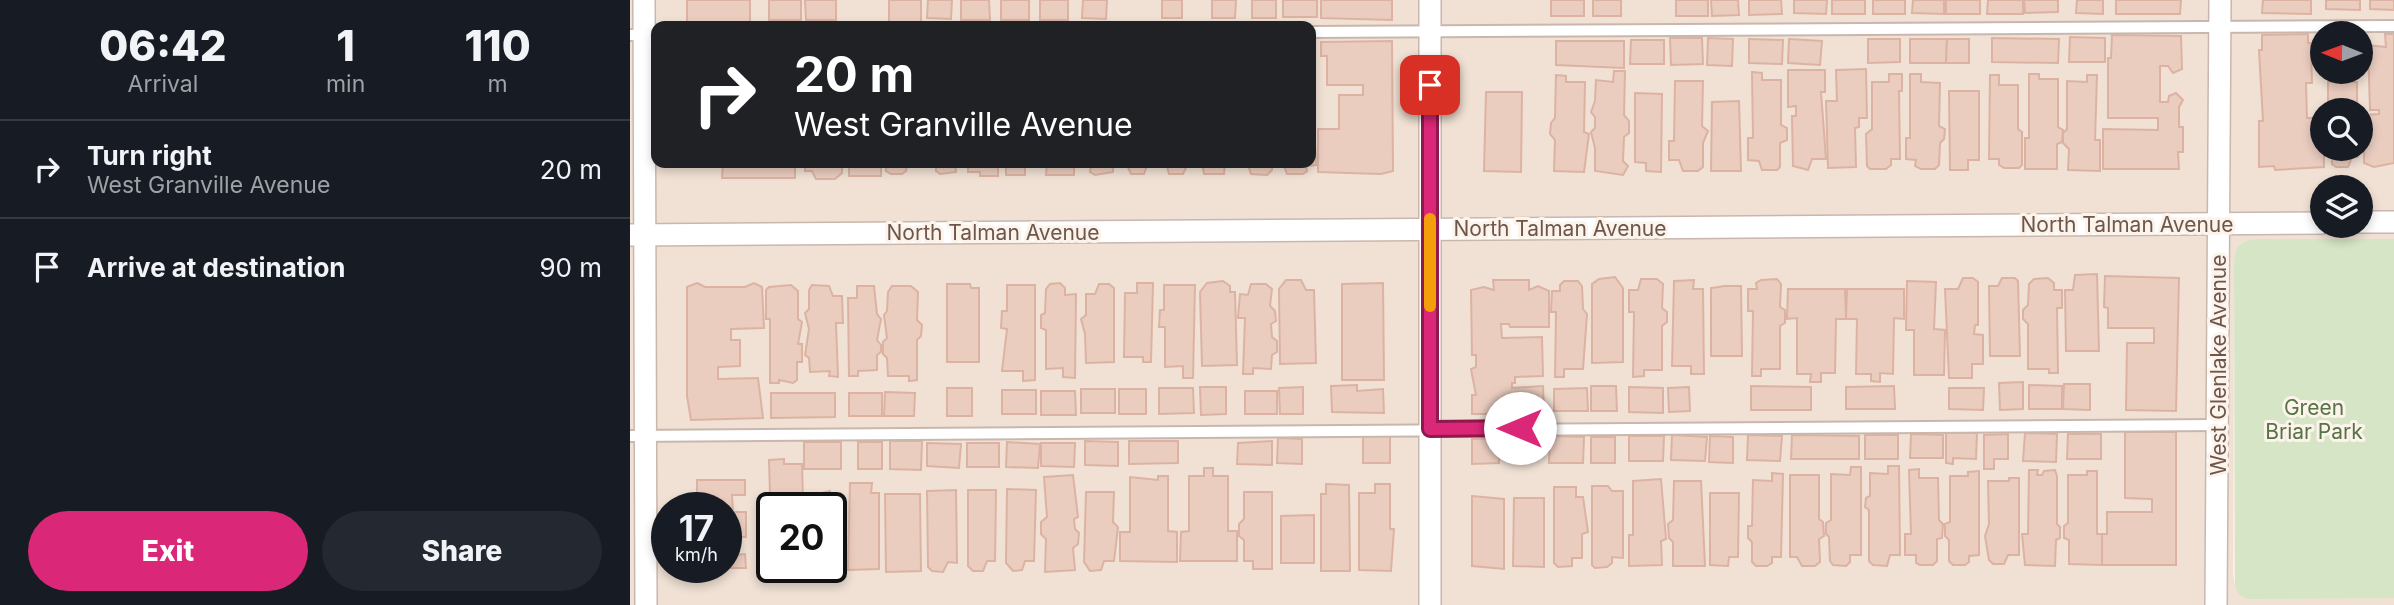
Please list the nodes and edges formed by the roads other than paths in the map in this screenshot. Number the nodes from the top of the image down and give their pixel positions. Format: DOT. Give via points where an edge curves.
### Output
graph roads {
  1 [pos="644,0"];
  2 [pos="1430,0"];
  3 [pos="2220,0"];
  4 [pos="2394,26"];
  5 [pos="2220,28"];
  6 [pos="1430,31"];
  7 [pos="1316,32"];
  8 [pos="644,35"];
  9 [pos="2373,222"];
  10 [pos="2394,222"];
  11 [pos="2219,223"];
  12 [pos="2310,223"];
  13 [pos="1430,229"];
  14 [pos="637,234"];
  15 [pos="2218,425"];
  16 [pos="1430,429"];
  17 [pos="638,436"];
  18 [pos="646,605"];
  19 [pos="1430,605"];
  20 [pos="2216,605"];
  1 -- 8 [label="street"];
  2 -- 6 [label="street"];
  3 -- 5 [label="street, West Glenlake Avenue"];
  4 -- 5 [label="lane"];
  5 -- 6 [label="lane"];
  5 -- 11 [label="street, West Glenlake Avenue"];
  6 -- 7 [label="lane"];
  6 -- 13 [label="street"];
  8 -- 14 [label="street"];
  9 -- 10 [label="street"];
  11 -- 12 [label="street, North Talman Avenue"];
  11 -- 13 [label="street, North Talman Avenue"];
  11 -- 15 [label="street, West Glenlake Avenue"];
  13 -- 14 [label="street, North Talman Avenue"];
  13 -- 16 [label="street"];
  14 -- 17 [label="street"];
  15 -- 16 [label="lane"];
  15 -- 20 [label="street, West Glenlake Avenue"];
  16 -- 17 [label="lane"];
  16 -- 19 [label="street"];
  17 -- 18 [label="street"];
}
